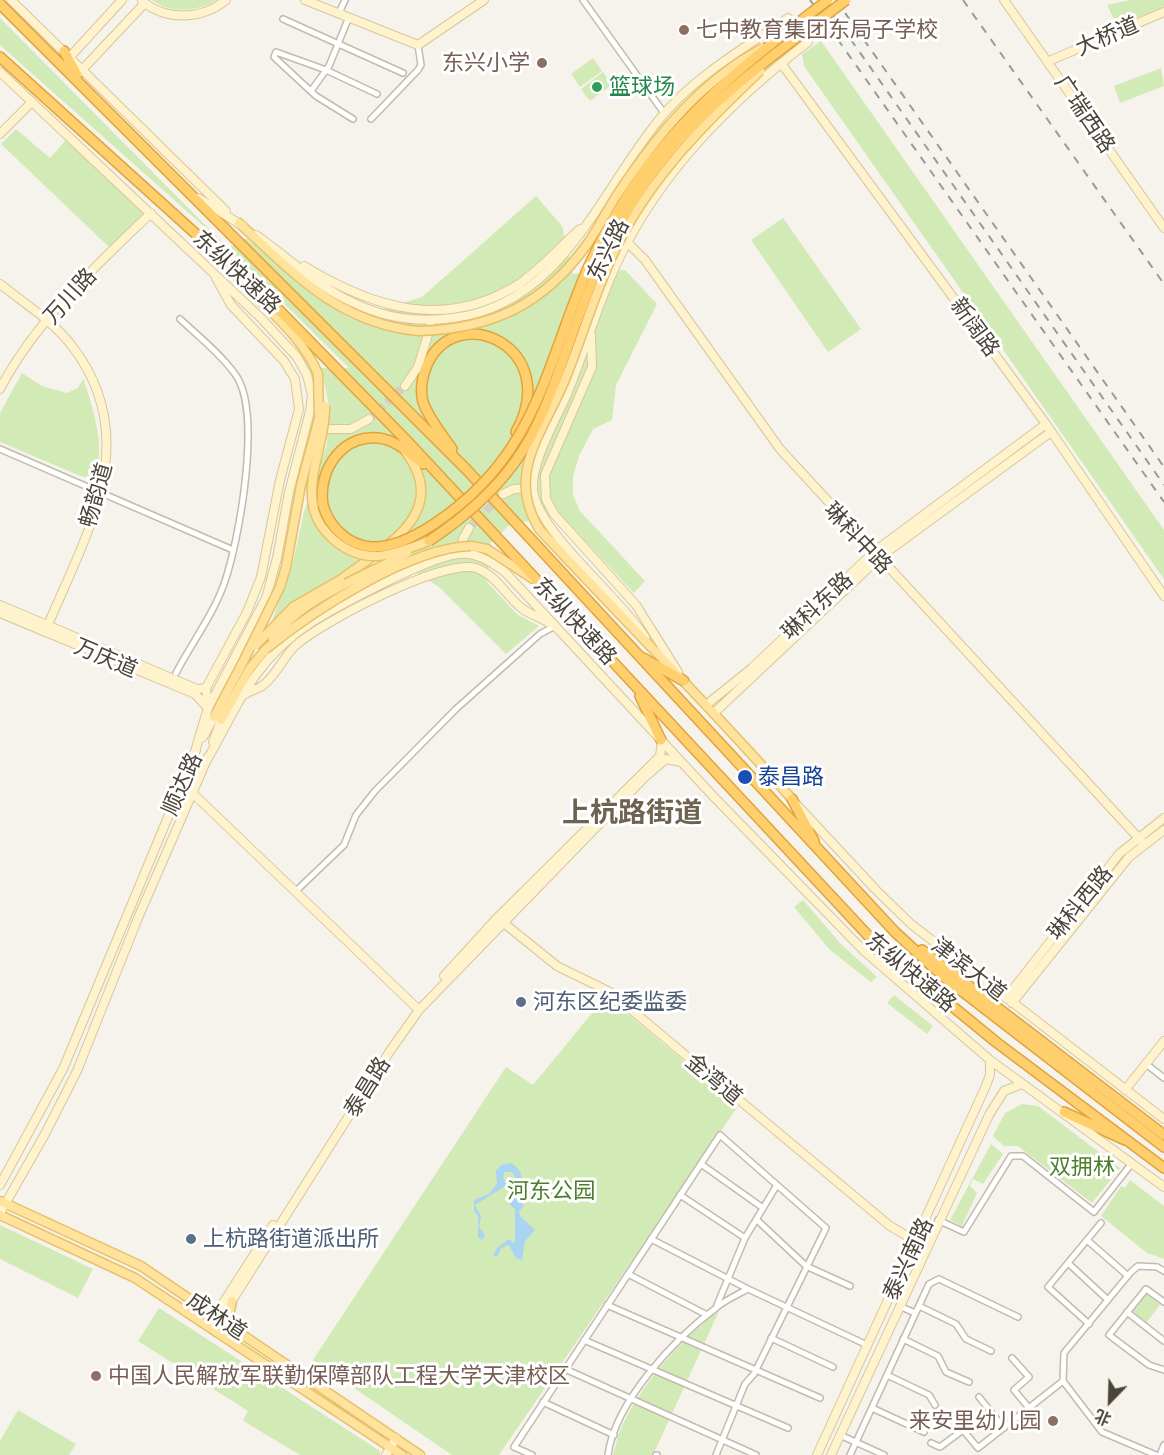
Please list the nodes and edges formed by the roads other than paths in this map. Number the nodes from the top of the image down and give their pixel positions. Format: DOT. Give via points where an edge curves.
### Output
graph roads {
  1 [pos="11,0"];
  2 [pos="122,0"];
  3 [pos="226,0"];
  4 [pos="305,0"];
  5 [pos="345,0"];
  6 [pos="484,0"];
  7 [pos="583,0"];
  8 [pos="828,0"];
  9 [pos="846,0"];
  10 [pos="1004,0"];
  11 [pos="143,2"];
  12 [pos="0,4"];
  13 [pos="1164,12"];
  14 [pos="339,13"];
  15 [pos="350,17"];
  16 [pos="283,19"];
  17 [pos="799,36"];
  18 [pos="340,44"];
  19 [pos="418,45"];
  20 [pos="768,45"];
  21 [pos="0,57"];
  22 [pos="66,58"];
  23 [pos="1049,61"];
  24 [pos="781,63"];
  25 [pos="326,70"];
  26 [pos="0,72"];
  27 [pos="78,73"];
  28 [pos="403,73"];
  29 [pos="311,91"];
  30 [pos="377,94"];
  31 [pos="32,102"];
  32 [pos="664,113"];
  33 [pos="353,119"];
  34 [pos="371,119"];
  35 [pos="0,134"];
  36 [pos="181,188"];
  37 [pos="151,213"];
  38 [pos="588,222"];
  39 [pos="239,223"];
  40 [pos="1164,228"];
  41 [pos="616,242"];
  42 [pos="626,244"];
  43 [pos="285,254"];
  44 [pos="221,256"];
  45 [pos="616,265"];
  46 [pos="212,272"];
  47 [pos="0,284"];
  48 [pos="180,319"];
  49 [pos="47,321"];
  50 [pos="432,321"];
  51 [pos="590,332"];
  52 [pos="318,374"];
  53 [pos="405,386"];
  54 [pos="0,389"];
  55 [pos="369,418"];
  56 [pos="1046,424"];
  57 [pos="307,428"];
  58 [pos="1052,432"];
  59 [pos="401,446"];
  60 [pos="0,449"];
  61 [pos="466,469"];
  62 [pos="486,480"];
  63 [pos="447,482"];
  64 [pos="533,488"];
  65 [pos="102,492"];
  66 [pos="503,494"];
  67 [pos="469,528"];
  68 [pos="429,541"];
  69 [pos="233,550"];
  70 [pos="461,553"];
  71 [pos="876,555"];
  72 [pos="540,583"];
  73 [pos="1164,596"];
  74 [pos="263,604"];
  75 [pos="0,605"];
  76 [pos="0,613"];
  77 [pos="555,626"];
  78 [pos="46,629"];
  79 [pos="300,630"];
  80 [pos="646,639"];
  81 [pos="266,649"];
  82 [pos="636,653"];
  83 [pos="245,658"];
  84 [pos="176,673"];
  85 [pos="684,681"];
  86 [pos="635,686"];
  87 [pos="206,688"];
  88 [pos="241,699"];
  89 [pos="706,705"];
  90 [pos="208,708"];
  91 [pos="714,713"];
  92 [pos="217,719"];
  93 [pos="661,740"];
  94 [pos="194,755"];
  95 [pos="207,760"];
  96 [pos="685,765"];
  97 [pos="182,783"];
  98 [pos="192,792"];
  99 [pos="792,799"];
  100 [pos="1164,818"];
  101 [pos="1164,830"];
  102 [pos="1140,842"];
  103 [pos="821,854"];
  104 [pos="295,892"];
  105 [pos="500,920"];
  106 [pos="895,932"];
  107 [pos="1009,1000"];
  108 [pos="418,1008"];
  109 [pos="1164,1041"];
  110 [pos="990,1060"];
  111 [pos="1146,1064"];
  112 [pos="1164,1078"];
  113 [pos="1022,1084"];
  114 [pos="1125,1090"];
  115 [pos="1064,1112"];
  116 [pos="1164,1119"];
  117 [pos="1164,1135"];
  118 [pos="1132,1143"];
  119 [pos="1164,1148"];
  120 [pos="1132,1163"];
  121 [pos="701,1164"];
  122 [pos="1164,1168"];
  123 [pos="0,1185"];
  124 [pos="777,1185"];
  125 [pos="1164,1187"];
  126 [pos="680,1195"];
  127 [pos="3,1202"];
  128 [pos="763,1208"];
  129 [pos="0,1214"];
  130 [pos="756,1220"];
  131 [pos="938,1220"];
  132 [pos="1101,1223"];
  133 [pos="746,1238"];
  134 [pos="651,1239"];
  135 [pos="1087,1240"];
  136 [pos="916,1242"];
  137 [pos="926,1247"];
  138 [pos="1068,1263"];
  139 [pos="806,1266"];
  140 [pos="1164,1271"];
  141 [pos="628,1274"];
  142 [pos="1128,1276"];
  143 [pos="729,1278"];
  144 [pos="850,1286"];
  145 [pos="748,1289"];
  146 [pos="1108,1300"];
  147 [pos="232,1301"];
  148 [pos="1164,1302"];
  149 [pos="607,1305"];
  150 [pos="900,1306"];
  151 [pos="919,1306"];
  152 [pos="717,1307"];
  153 [pos="785,1307"];
  154 [pos="1127,1312"];
  155 [pos="915,1313"];
  156 [pos="708,1315"];
  157 [pos="218,1316"];
  158 [pos="1018,1317"];
  159 [pos="1089,1324"];
  160 [pos="211,1327"];
  161 [pos="236,1329"];
  162 [pos="681,1338"];
  163 [pos="771,1338"];
  164 [pos="903,1339"];
  165 [pos="584,1340"];
  166 [pos="1164,1341"];
  167 [pos="867,1345"];
  168 [pos="991,1351"];
  169 [pos="1012,1358"];
  170 [pos="833,1367"];
  171 [pos="565,1369"];
  172 [pos="652,1369"];
  173 [pos="756,1370"];
  174 [pos="1164,1370"];
  175 [pos="887,1375"];
  176 [pos="1063,1381"];
  177 [pos="969,1382"];
  178 [pos="979,1397"];
  179 [pos="820,1398"];
  180 [pos="632,1400"];
  181 [pos="543,1402"];
  182 [pos="736,1405"];
  183 [pos="935,1405"];
  184 [pos="872,1408"];
  185 [pos="1029,1408"];
  186 [pos="788,1428"];
  187 [pos="1004,1428"];
  188 [pos="924,1432"];
  189 [pos="614,1435"];
  190 [pos="840,1435"];
  191 [pos="396,1438"];
  192 [pos="722,1440"];
  193 [pos="856,1442"];
  194 [pos="931,1443"];
  195 [pos="1164,1445"];
  196 [pos="513,1447"];
  197 [pos="388,1451"];
  198 [pos="402,1455"];
  199 [pos="420,1455"];
  200 [pos="509,1455"];
  201 [pos="532,1455"];
  202 [pos="608,1455"];
  203 [pos="716,1455"];
  204 [pos="756,1455"];
  205 [pos="817,1455"];
  206 [pos="831,1455"];
  207 [pos="850,1455"];
  208 [pos="884,1455"];
  209 [pos="1158,1455"];
  1 -- 22 [label="street"];
  2 -- 22 [label="street"];
  3 -- 11 [label="street" via="201,14 181,16 162,13"];
  4 -- 14 [label="street"];
  5 -- 14 [label="street"];
  6 -- 19 [label="street"];
  7 -- 32 [label="street"];
  8 -- 20 [label="highway, 东兴路, bridge"];
  9 -- 17 [label="highway, 东兴路, bridge"];
  10 -- 23 [label="street, 广瑞西路"];
  11 -- 27 [label="street"];
  12 -- 22 [label="highway"];
  13 -- 23 [label="street, 大桥道"];
  14 -- 15 [label="street"];
  15 -- 18 [label="street"];
  15 -- 19 [label="street"];
  16 -- 18 [label="street"];
  17 -- 68 [label="highway, 东兴路, bridge" via="727,91 656,169 602,258 550,396 524,448 476,507"];
  17 -- 80 [label="main road, bridge" via="691,139 663,173 620,240 527,465 524,496 540,530"];
  18 -- 25 [label="street"];
  18 -- 28 [label="street"];
  19 -- 34 [label="street" via="418,70"];
  20 -- 39 [label="main road, bridge" via="720,75 661,133 590,241 550,286 524,305 488,322 418,331 372,323 329,301"];
  20 -- 62 [label="highway, 东兴路, bridge" via="694,111 633,186 587,271 531,418"];
  21 -- 44 [label="highway, 东纵快速路"];
  22 -- 27 [label="highway, 东纵快速路"];
  23 -- 40 [label="street, 广瑞西路"];
  24 -- 32 [label="street" via="808,42 788,18 719,65"];
  24 -- 42 [label="street" via="711,127 668,177"];
  24 -- 56 [label="street, 新阔路"];
  25 -- 29 [label="street"];
  25 -- 29 [label="street" via="276,52 274,57"];
  25 -- 30 [label="street"];
  26 -- 31 [label="street"];
  27 -- 36 [label="highway, 东纵快速路" via="82,86"];
  27 -- 39 [label="street"];
  29 -- 33 [label="street"];
  31 -- 35 [label="street"];
  31 -- 37 [label="street"];
  32 -- 38 [label="street"];
  36 -- 39 [label="street"];
  36 -- 61 [label="highway, 东纵快速路"];
  37 -- 46 [label="street"];
  37 -- 49 [label="street, 万川路" via="83,279"];
  38 -- 41 [label="street, 琳科中路"];
  38 -- 42 [label="street"];
  38 -- 43 [label="street" via="543,266 518,284 465,307 400,309 369,300 339,287"];
  38 -- 50 [label="street" via="549,272 510,301 466,317"];
  39 -- 43 [label="street"];
  41 -- 42 [label="street, 琳科中路"];
  41 -- 45 [label="street"];
  42 -- 45 [label="street"];
  42 -- 71 [label="street, 琳科中路" via="645,260 780,450"];
  43 -- 50 [label="street" via="324,287 350,302 396,317"];
  44 -- 52 [label="main road" via="247,290 302,345"];
  44 -- 63 [label="highway, 东纵快速路"];
  45 -- 51 [label="street"];
  46 -- 57 [label="street" via="297,357 312,395"];
  46 -- 87 [label="street" via="231,305 284,361 295,379 299,410 261,577"];
  47 -- 49 [label="street, 畅韵道"];
  48 -- 69 [label="street" via="236,375 245,404 248,446"];
  49 -- 54 [label="street, 万川路"];
  49 -- 65 [label="street, 畅韵道" via="72,345 98,391 108,436"];
  50 -- 53 [label="street" via="418,367"];
  51 -- 64 [label="street" via="538,461"];
  51 -- 85 [label="street" via="591,367 545,475 546,500 554,514 636,604"];
  52 -- 68 [label="main road, bridge" via="325,424 312,498 325,530 347,549 367,555 396,552"];
  52 -- 83 [label="main road, bridge" via="319,418 301,485 286,567"];
  55 -- 57 [label="street" via="351,429"];
  56 -- 58 [label="street, 新阔路"];
  56 -- 71 [label="street, 琳科东路"];
  57 -- 74 [label="street"];
  58 -- 71 [label="street, 琳科东路"];
  58 -- 73 [label="street, 新阔路"];
  59 -- 62 [label="highway, 东兴路, bridge" via="375,438 363,439 345,447 327,468 323,505 331,524 340,533 367,546 388,545 417,536"];
  59 -- 63 [label="highway"];
  59 -- 83 [label="main road, 顺达路, bridge" via="420,478 417,513 399,537 340,580 293,607"];
  60 -- 65 [label="street"];
  61 -- 62 [label="highway, bridge" via="432,420 422,393 429,360 456,338 473,335 501,341 520,361 528,381 522,420"];
  61 -- 82 [label="highway, 东纵快速路"];
  63 -- 72 [label="highway, 东纵快速路"];
  64 -- 66 [label="street"];
  64 -- 80 [label="street" via="551,528 625,608"];
  65 -- 69 [label="street"];
  65 -- 78 [label="street, 畅韵道"];
  67 -- 70 [label="street"];
  68 -- 81 [label="main road, 顺达路, bridge" via="301,611 276,633"];
  69 -- 84 [label="street" via="224,586"];
  70 -- 77 [label="street" via="483,558 499,568"];
  70 -- 79 [label="street" via="442,557 380,586"];
  71 -- 89 [label="street, 琳科东路"];
  71 -- 91 [label="street, 琳科东路"];
  71 -- 102 [label="street, 琳科中路"];
  72 -- 81 [label="main road, bridge" via="487,549 442,549 299,621"];
  72 -- 86 [label="highway, 东纵快速路"];
  74 -- 79 [label="street"];
  74 -- 90 [label="street"];
  75 -- 78 [label="street, 万庆道"];
  76 -- 78 [label="street, 万庆道"];
  77 -- 88 [label="street" via="524,610 493,578 477,568 442,569 317,629 294,647 264,685 250,690"];
  77 -- 93 [label="street"];
  77 -- 104 [label="street" via="540,634 456,709 375,792 356,815 344,845"];
  78 -- 87 [label="street, 万庆道" via="197,689"];
  78 -- 90 [label="street, 万庆道" via="195,694"];
  79 -- 88 [label="street" via="264,666"];
  80 -- 85 [label="main road"];
  81 -- 92 [label="main road, 顺达路"];
  82 -- 85 [label="highway"];
  82 -- 103 [label="highway"];
  83 -- 92 [label="main road, 顺达路"];
  85 -- 89 [label="main road"];
  86 -- 93 [label="highway"];
  86 -- 118 [label="highway, 东纵快速路" via="875,943 978,1028"];
  87 -- 90 [label="street"];
  88 -- 95 [label="street"];
  89 -- 91 [label="main road"];
  90 -- 94 [label="street"];
  91 -- 99 [label="main road"];
  92 -- 94 [label="street, 顺达路"];
  92 -- 95 [label="street, 顺达路"];
  93 -- 96 [label="street"];
  93 -- 105 [label="street, 泰昌路" via="660,756"];
  94 -- 97 [label="street, 顺达路"];
  95 -- 98 [label="street, 顺达路"];
  96 -- 105 [label="street, 泰昌路" via="671,758 662,762"];
  96 -- 110 [label="street" via="864,951"];
  97 -- 98 [label="street"];
  97 -- 123 [label="street, 顺达路" via="63,1069"];
  98 -- 104 [label="street"];
  98 -- 127 [label="street, 顺达路" via="77,1071"];
  99 -- 103 [label="highway"];
  99 -- 107 [label="street, 津滨大道" via="911,924"];
  100 -- 102 [label="street, 琳科西路"];
  101 -- 102 [label="street, 琳科西路"];
  102 -- 107 [label="street, 琳科西路"];
  103 -- 106 [label="highway"];
  104 -- 108 [label="street"];
  105 -- 108 [label="street, 泰昌路"];
  105 -- 136 [label="street, 金湾道" via="557,966 610,992 891,1226"];
  106 -- 117 [label="highway"];
  106 -- 119 [label="highway, 东纵快速路" via="945,978"];
  107 -- 114 [label="street, 津滨大道"];
  108 -- 147 [label="street, 泰昌路"];
  108 -- 157 [label="street, 泰昌路" via="383,1052"];
  109 -- 111 [label="street"];
  110 -- 113 [label="street"];
  110 -- 136 [label="street, 泰兴南路" via="985,1088"];
  111 -- 112 [label="street"];
  111 -- 114 [label="street"];
  113 -- 115 [label="street"];
  113 -- 131 [label="street, 泰兴南路" via="1004,1091 995,1102"];
  114 -- 116 [label="street, 津滨大道"];
  115 -- 118 [label="highway"];
  115 -- 120 [label="street"];
  118 -- 122 [label="highway, 东纵快速路"];
  120 -- 125 [label="street"];
  120 -- 131 [label="street" via="1094,1212 1023,1156 1011,1156 964,1232"];
  121 -- 124 [label="street" via="720,1135"];
  121 -- 126 [label="street"];
  121 -- 128 [label="street"];
  124 -- 128 [label="street"];
  124 -- 139 [label="street" via="826,1227"];
  126 -- 133 [label="street"];
  126 -- 134 [label="street"];
  127 -- 129 [label="street, 顺达路"];
  127 -- 157 [label="main road, 成林道" via="127,1258"];
  128 -- 130 [label="street"];
  129 -- 160 [label="main road, 成林道" via="126,1273"];
  130 -- 133 [label="street"];
  130 -- 139 [label="street"];
  131 -- 137 [label="street, 泰兴南路"];
  132 -- 135 [label="street"];
  133 -- 143 [label="street"];
  134 -- 141 [label="street"];
  134 -- 143 [label="street"];
  135 -- 138 [label="street"];
  135 -- 142 [label="street"];
  136 -- 137 [label="street, 金湾道"];
  136 -- 167 [label="street, 泰兴南路"];
  137 -- 150 [label="street, 泰兴南路"];
  138 -- 146 [label="street"];
  138 -- 159 [label="street" via="1048,1287"];
  139 -- 144 [label="street"];
  139 -- 153 [label="street"];
  140 -- 142 [label="street" via="1157,1266 1138,1266"];
  141 -- 149 [label="street"];
  141 -- 156 [label="street"];
  142 -- 146 [label="street"];
  143 -- 145 [label="street"];
  143 -- 152 [label="street"];
  145 -- 152 [label="street"];
  145 -- 153 [label="street"];
  146 -- 159 [label="street"];
  147 -- 157 [label="street, 泰昌路"];
  147 -- 161 [label="main road" via="229,1316"];
  148 -- 154 [label="street" via="1146,1289"];
  149 -- 162 [label="street"];
  149 -- 165 [label="street"];
  150 -- 155 [label="street"];
  150 -- 190 [label="street, 泰兴南路"];
  151 -- 155 [label="street"];
  151 -- 158 [label="street" via="929,1284 939,1279"];
  151 -- 168 [label="street" via="956,1324 966,1339"];
  152 -- 156 [label="street"];
  153 -- 163 [label="street"];
  153 -- 167 [label="street"];
  154 -- 166 [label="street"];
  154 -- 174 [label="street" via="1109,1335 1149,1365"];
  155 -- 164 [label="street"];
  156 -- 162 [label="street"];
  157 -- 160 [label="street, 泰昌路"];
  157 -- 161 [label="main road, 成林道"];
  159 -- 176 [label="street" via="1064,1353"];
  160 -- 197 [label="main road, 成林道"];
  161 -- 191 [label="main road, 成林道"];
  162 -- 172 [label="street"];
  162 -- 173 [label="street"];
  163 -- 170 [label="street"];
  163 -- 173 [label="street"];
  164 -- 175 [label="street"];
  164 -- 177 [label="street" via="938,1356 946,1372"];
  165 -- 171 [label="street"];
  165 -- 172 [label="street"];
  167 -- 205 [label="street, 泰兴南路"];
  169 -- 185 [label="street" via="1029,1377 1014,1390"];
  171 -- 180 [label="street"];
  171 -- 181 [label="street"];
  172 -- 180 [label="street"];
  172 -- 182 [label="street"];
  173 -- 179 [label="street"];
  173 -- 182 [label="street"];
  175 -- 183 [label="street" via="929,1395"];
  175 -- 184 [label="street"];
  176 -- 185 [label="street"];
  176 -- 209 [label="street" via="1102,1432"];
  178 -- 187 [label="street"];
  180 -- 189 [label="street"];
  180 -- 192 [label="street"];
  181 -- 189 [label="street"];
  181 -- 196 [label="street"];
  182 -- 186 [label="street"];
  182 -- 192 [label="street"];
  184 -- 188 [label="street"];
  184 -- 193 [label="street"];
  185 -- 187 [label="street"];
  187 -- 194 [label="street" via="978,1448 963,1430 940,1447"];
  189 -- 202 [label="street"];
  190 -- 193 [label="street"];
  190 -- 206 [label="street, 泰兴南路"];
  191 -- 197 [label="street"];
  191 -- 199 [label="main road, 成林道"];
  192 -- 203 [label="street"];
  192 -- 204 [label="street"];
  193 -- 207 [label="street"];
  193 -- 208 [label="street"];
  195 -- 209 [label="street"];
  196 -- 200 [label="street"];
  196 -- 201 [label="street"];
  197 -- 198 [label="main road, 成林道"];
}
